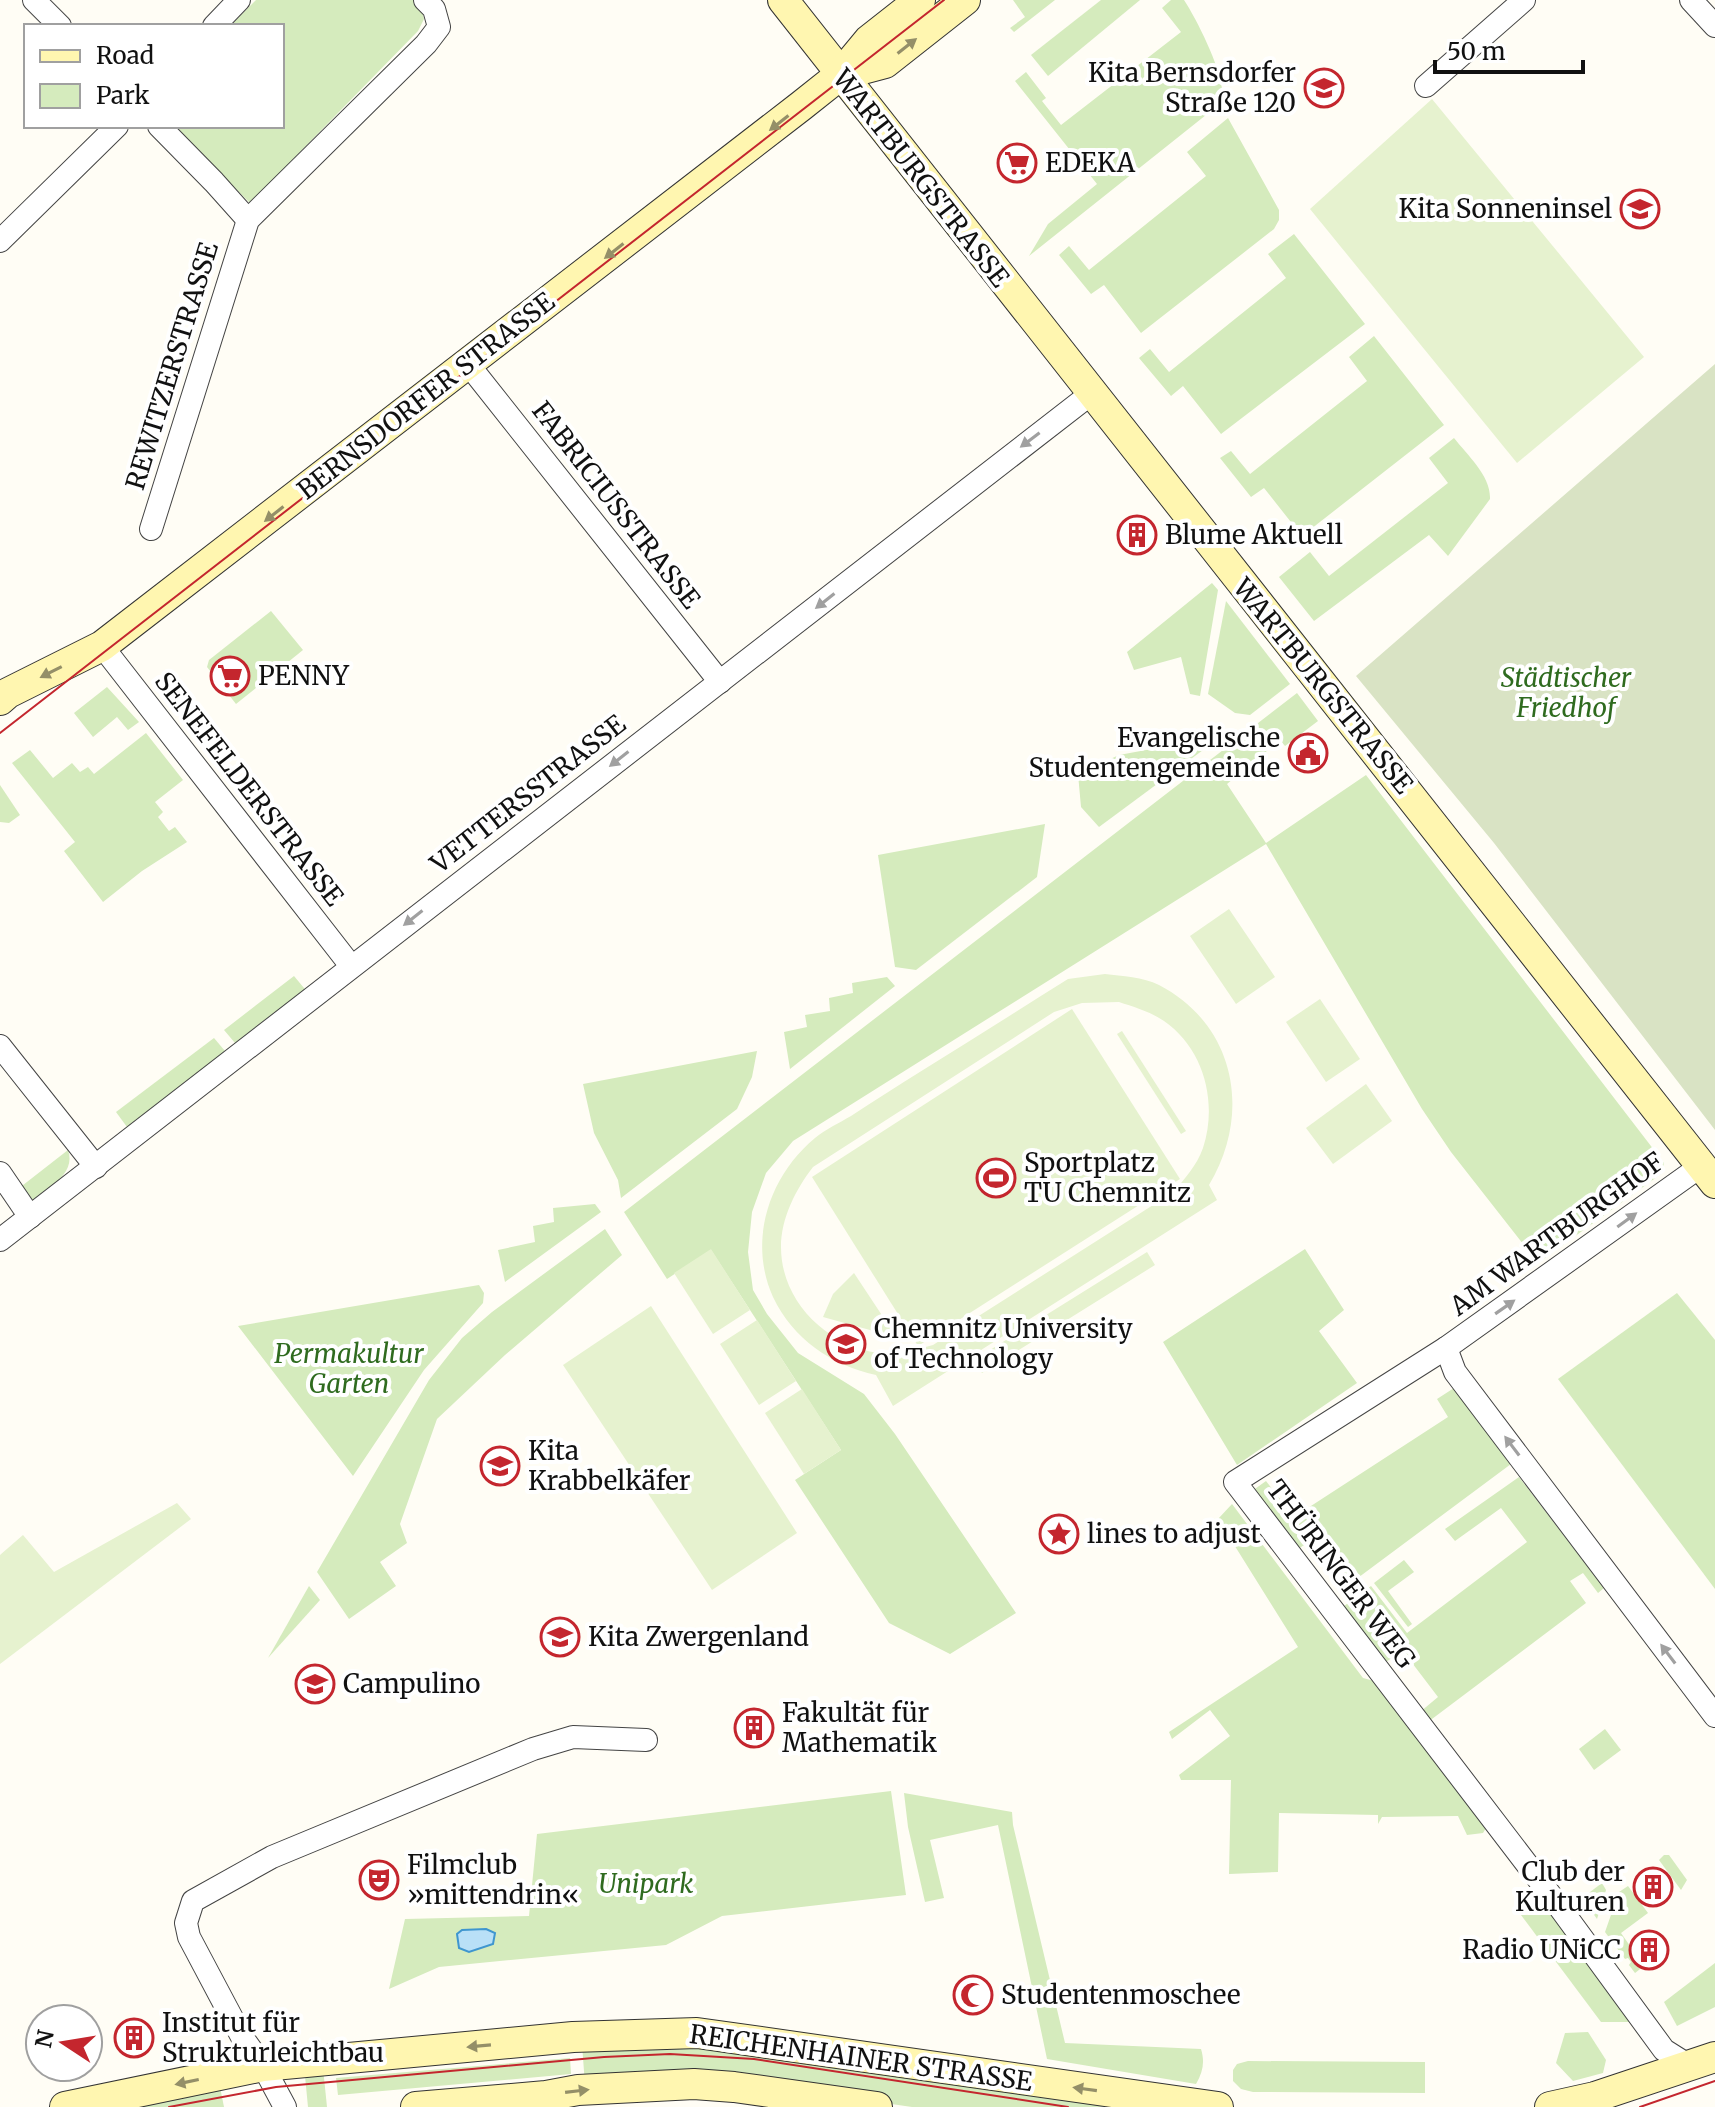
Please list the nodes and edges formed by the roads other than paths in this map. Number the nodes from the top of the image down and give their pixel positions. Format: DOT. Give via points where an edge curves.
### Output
graph roads {
  1 [pos="34,0"];
  2 [pos="239,0"];
  3 [pos="425,0"];
  4 [pos="783,0"];
  5 [pos="920,0"];
  6 [pos="965,0"];
  7 [pos="1524,0"];
  8 [pos="1691,0"];
  9 [pos="58,24"];
  10 [pos="216,24"];
  11 [pos="1715,26"];
  12 [pos="840,75"];
  13 [pos="1426,86"];
  14 [pos="115,128"];
  15 [pos="161,128"];
  16 [pos="248,220"];
  17 [pos="0,241"];
  18 [pos="468,364"];
  19 [pos="1092,393"];
  20 [pos="151,529"];
  21 [pos="102,646"];
  22 [pos="720,682"];
  23 [pos="0,700"];
  24 [pos="351,966"];
  25 [pos="0,1046"];
  26 [pos="96,1167"];
  27 [pos="0,1173"];
  28 [pos="1708,1174"];
  29 [pos="30,1217"];
  30 [pos="0,1240"];
  31 [pos="1446,1348"];
  32 [pos="1715,1716"];
  33 [pos="646,1740"];
  34 [pos="1703,2062"];
  35 [pos="263,2066"];
  36 [pos="65,2107"];
  37 [pos="285,2107"];
  38 [pos="416,2107"];
  39 [pos="877,2107"];
  40 [pos="1218,2107"];
  41 [pos="1550,2107"];
  1 -- 9 [label="street"];
  2 -- 10 [label="street"];
  3 -- 16 [label="street" via="439,27 426,44"];
  4 -- 12 [label="street, WARTBURGSTRASSE"];
  5 -- 12 [label="street, BERNSDORFER STRASSE" via="869,40"];
  12 -- 6 [label="street, BERNSDORFER STRASSE, one-way" via="885,63"];
  7 -- 13 [label="street"];
  8 -- 11 [label="street"];
  12 -- 18 [label="street, BERNSDORFER STRASSE, one-way"];
  12 -- 19 [label="street, WARTBURGSTRASSE"];
  14 -- 17 [label="street"];
  15 -- 16 [label="street"];
  16 -- 20 [label="street, REWITZERSTRASSE"];
  18 -- 21 [label="street, BERNSDORFER STRASSE, one-way"];
  18 -- 22 [label="street, FABRICIUSSTRASSE"];
  19 -- 22 [label="street, VETTERSSTRASSE, one-way"];
  19 -- 28 [label="street, WARTBURGSTRASSE"];
  21 -- 23 [label="street, BERNSDORFER STRASSE, one-way"];
  21 -- 24 [label="street, SENEFELDERSTRASSE"];
  22 -- 24 [label="street, VETTERSSTRASSE, one-way"];
  24 -- 26 [label="street, VETTERSSTRASSE"];
  25 -- 26 [label="street"];
  26 -- 29 [label="street, VETTERSSTRASSE"];
  27 -- 29 [label="street"];
  31 -- 28 [label="street, AM WARTBURGHOF, one-way"];
  29 -- 30 [label="street, VETTERSSTRASSE"];
  32 -- 31 [label="street, one-way" via="1455,1372"];
  31 -- 34 [label="street, THÜRINGER WEG" via="1235,1482 1664,2050"];
  33 -- 35 [label="street" via="573,1737 533,1749 272,1857 193,1901 186,1923 189,1937"];
  34 -- 41 [label="street"];
  35 -- 36 [label="street, REICHENHAINER STRASSE, one-way"];
  35 -- 37 [label="street"];
  40 -- 35 [label="street, REICHENHAINER STRASSE, one-way" via="697,2033 573,2037"];
  38 -- 39 [label="street, REICHENHAINER STRASSE, one-way" via="672,2084"];
}
